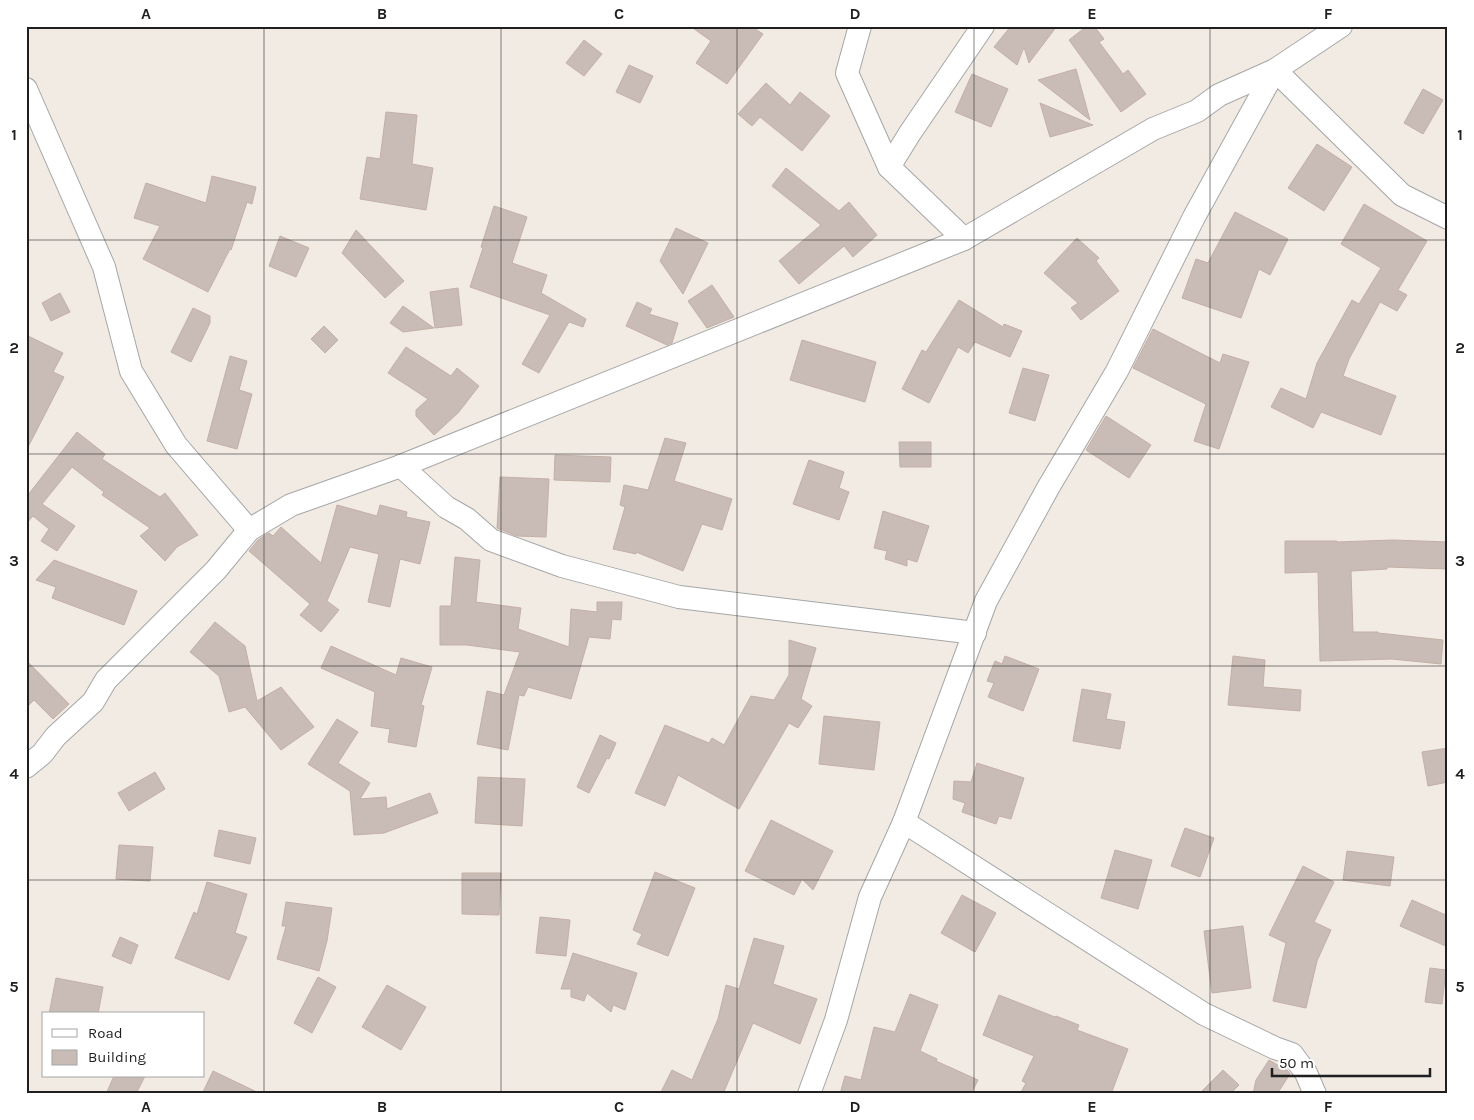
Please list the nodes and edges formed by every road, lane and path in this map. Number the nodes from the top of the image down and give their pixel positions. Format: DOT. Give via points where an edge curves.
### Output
graph roads {
  1 [pos="860,26"];
  2 [pos="983,26"];
  3 [pos="1341,26"];
  4 [pos="1274,70"];
  5 [pos="26,89"];
  6 [pos="889,167"];
  7 [pos="1448,218"];
  8 [pos="964,240"];
  9 [pos="402,466"];
  10 [pos="249,530"];
  11 [pos="975,633"];
  12 [pos="26,767"];
  13 [pos="904,822"];
  14 [pos="808,1094"];
  15 [pos="1315,1094"];
  1 -- 6 [label="street" via="847,73"];
  2 -- 6 [label="street"];
  3 -- 4 [label="street"];
  4 -- 7 [label="street" via="1402,195"];
  4 -- 8 [label="street" via="1218,95 1197,111 1154,129"];
  4 -- 11 [label="street" via="1194,216 1116,371 986,601"];
  5 -- 10 [label="street" via="104,267 131,371 176,445"];
  6 -- 8 [label="street"];
  8 -- 9 [label="street"];
  9 -- 10 [label="street" via="291,505"];
  9 -- 11 [label="street" via="446,506 491,540 562,566 679,597"];
  10 -- 12 [label="street" via="216,570 106,680 93,702"];
  11 -- 13 [label="street"];
  13 -- 14 [label="street" via="870,897 836,1020"];
  13 -- 15 [label="street" via="1204,1014 1292,1054 1306,1073"];
}
